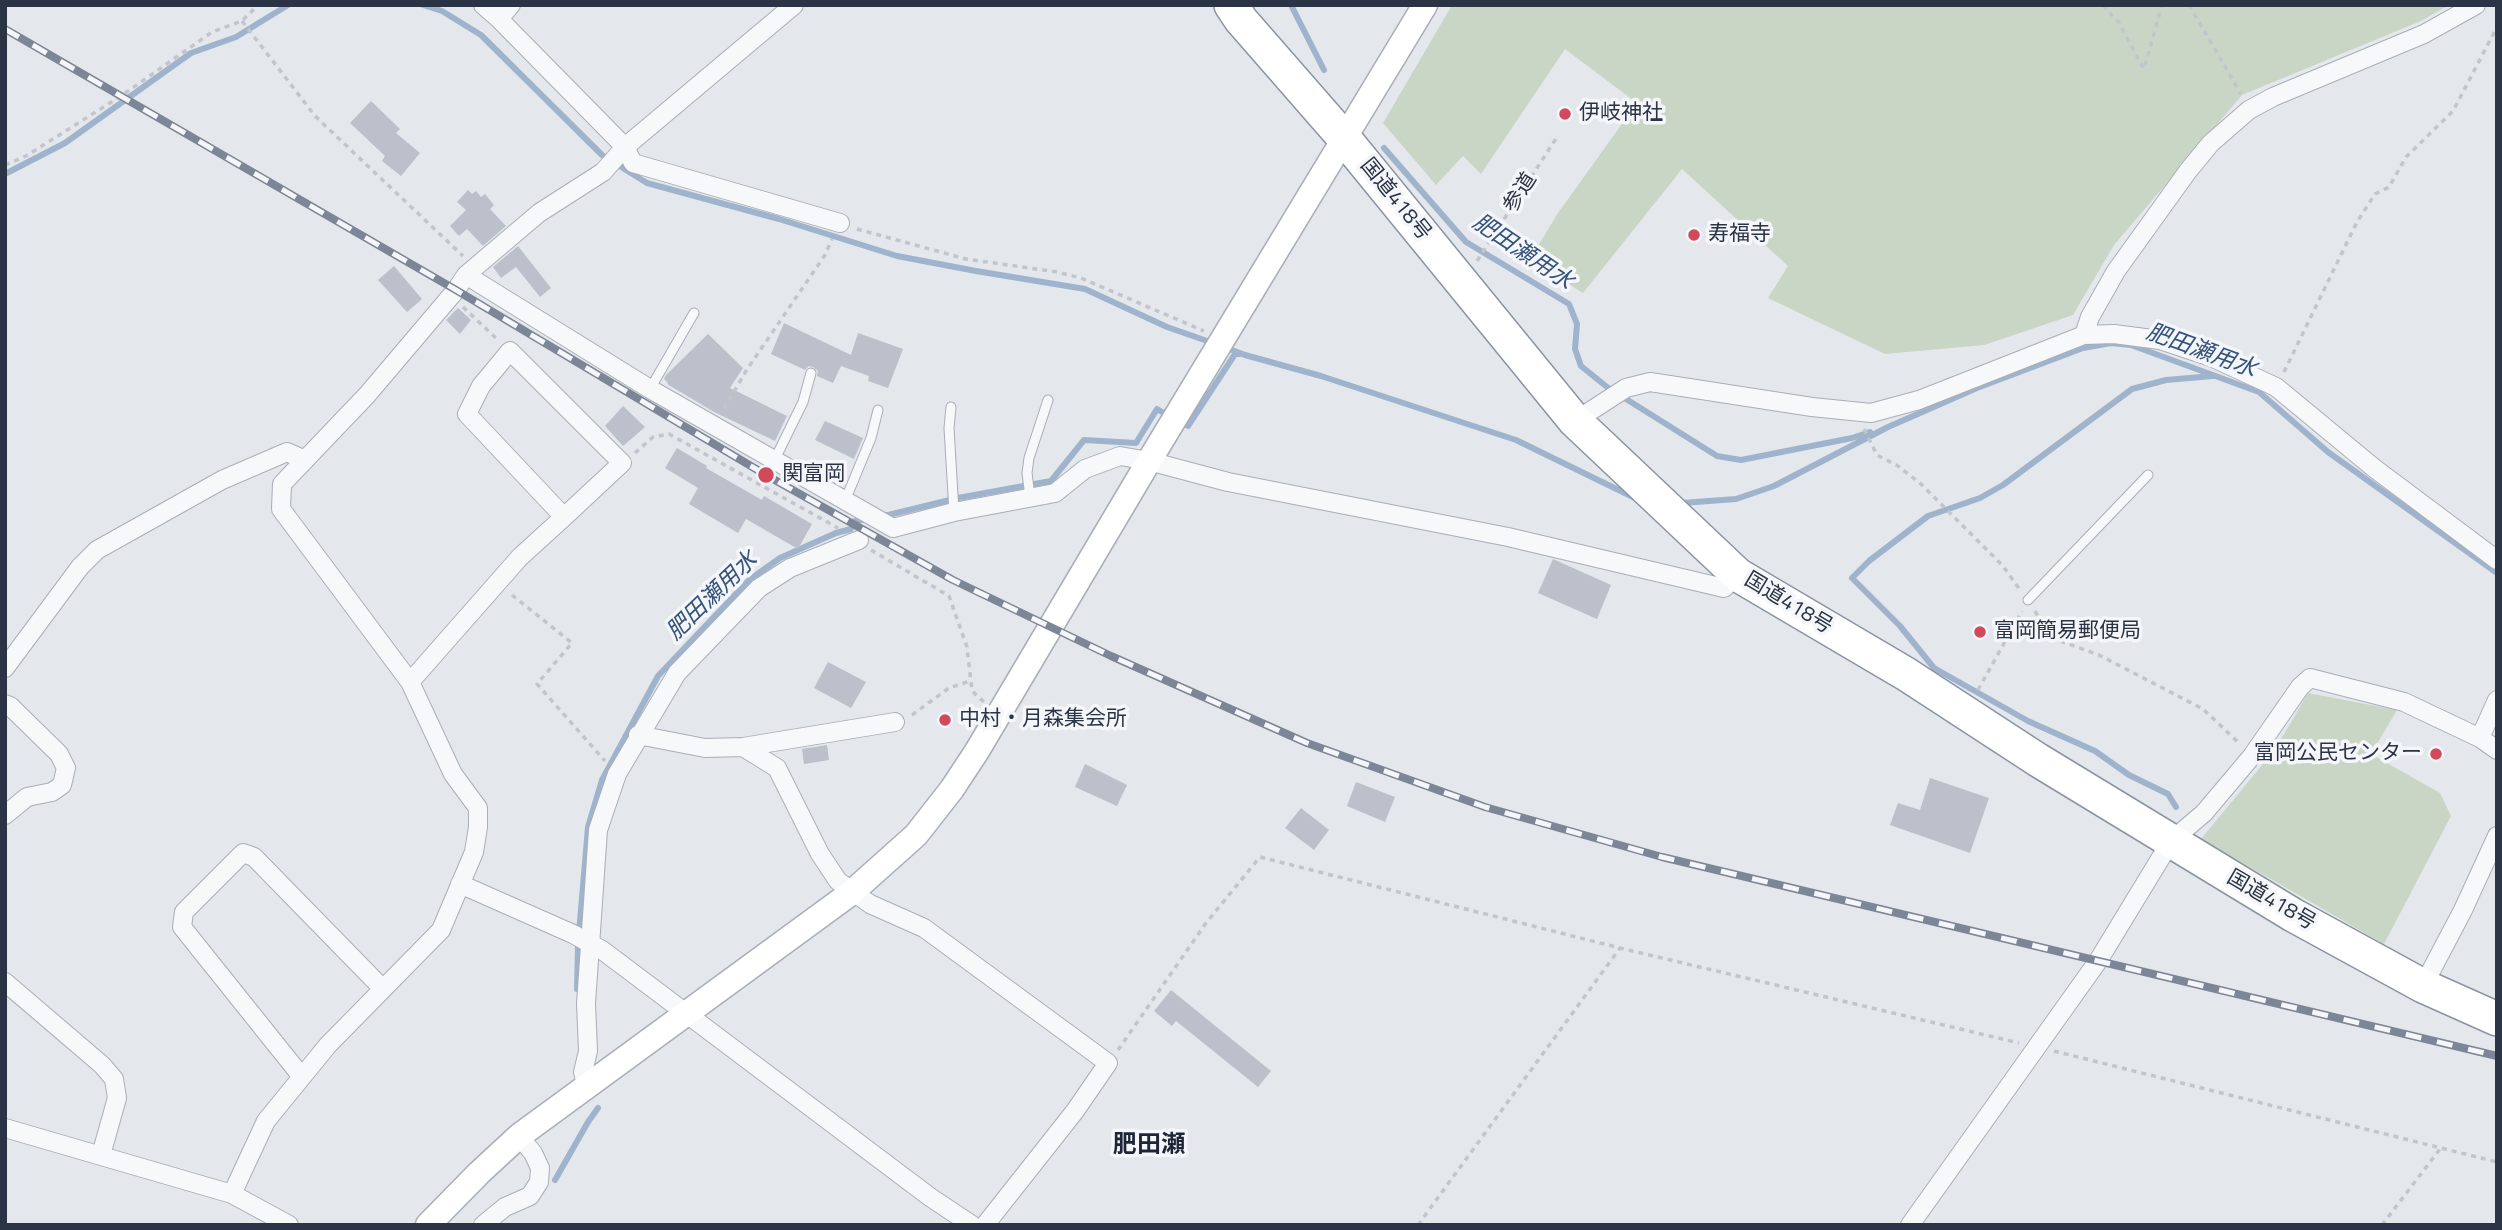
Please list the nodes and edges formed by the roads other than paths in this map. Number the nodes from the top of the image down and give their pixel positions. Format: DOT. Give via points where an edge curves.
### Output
graph roads {
  1 [pos="483,5"];
  2 [pos="794,5"];
  3 [pos="1231,5"];
  4 [pos="1425,5"];
  5 [pos="2476,5"];
  6 [pos="505,12"];
  7 [pos="1344,138"];
  8 [pos="625,147"];
  9 [pos="840,223"];
  10 [pos="470,271"];
  11 [pos="694,313"];
  12 [pos="2084,334"];
  13 [pos="811,373"];
  14 [pos="650,389"];
  15 [pos="1048,400"];
  16 [pos="951,407"];
  17 [pos="878,410"];
  18 [pos="1575,421"];
  19 [pos="304,460"];
  20 [pos="774,461"];
  21 [pos="1149,461"];
  22 [pos="2148,475"];
  23 [pos="1030,497"];
  24 [pos="845,501"];
  25 [pos="954,512"];
  26 [pos="564,517"];
  27 [pos="859,540"];
  28 [pos="2497,560"];
  29 [pos="1738,575"];
  30 [pos="2028,600"];
  31 [pos="5,668"];
  32 [pos="410,682"];
  33 [pos="2497,700"];
  34 [pos="5,704"];
  35 [pos="895,722"];
  36 [pos="638,735"];
  37 [pos="2480,738"];
  38 [pos="743,747"];
  39 [pos="2497,750"];
  40 [pos="5,816"];
  41 [pos="2497,836"];
  42 [pos="2171,841"];
  43 [pos="460,884"];
  44 [pos="852,892"];
  45 [pos="591,943"];
  46 [pos="5,982"];
  47 [pos="2423,986"];
  48 [pos="383,989"];
  49 [pos="686,1013"];
  50 [pos="2497,1019"];
  51 [pos="302,1077"];
  52 [pos="587,1089"];
  53 [pos="5,1128"];
  54 [pos="519,1136"];
  55 [pos="101,1155"];
  56 [pos="232,1194"];
  57 [pos="289,1225"];
  58 [pos="428,1225"];
  59 [pos="483,1225"];
  60 [pos="972,1225"];
  61 [pos="985,1225"];
  62 [pos="1910,1225"];
  1 -- 6 [label="street"];
  2 -- 8 [label="street"];
  3 -- 7 [label="highway, 国道418号"];
  4 -- 7 [label="street"];
  5 -- 12 [label="street" via="2424,34 2249,110 2188,170 2116,271"];
  6 -- 8 [label="street"];
  7 -- 18 [label="highway, 国道418号"];
  7 -- 21 [label="street"];
  8 -- 9 [label="street" via="633,163"];
  8 -- 10 [label="street" via="603,172 539,213"];
  10 -- 14 [label="street"];
  10 -- 19 [label="street" via="358,405"];
  11 -- 14 [label="lane"];
  12 -- 18 [label="street" via="1919,400 1871,413 1650,382 1626,388"];
  12 -- 28 [label="street" via="2160,340 2276,387 2385,477"];
  13 -- 20 [label="lane" via="803,402"];
  14 -- 20 [label="street"];
  15 -- 23 [label="lane" via="1028,458"];
  16 -- 25 [label="lane"];
  17 -- 24 [label="lane"];
  18 -- 29 [label="highway, 国道418号"];
  19 -- 31 [label="street" via="287,452 222,480 97,550"];
  19 -- 32 [label="street" via="282,485 281,509"];
  20 -- 24 [label="street"];
  21 -- 23 [label="street" via="1121,456 1085,469 1055,493"];
  21 -- 29 [label="street" via="1724,588"];
  21 -- 44 [label="street" via="952,789 916,835"];
  22 -- 30 [label="lane"];
  23 -- 25 [label="street"];
  24 -- 25 [label="street" via="893,528"];
  26 -- 26 [label="street" via="467,414 481,386 510,351 622,463"];
  26 -- 32 [label="street" via="520,556"];
  27 -- 36 [label="street" via="790,568 759,588 677,673"];
  29 -- 42 [label="highway, 国道418号" via="1906,674"];
  32 -- 43 [label="street" via="453,774 478,808 474,852"];
  33 -- 37 [label="street"];
  34 -- 40 [label="street" via="59,754 66,768 62,785 27,797"];
  35 -- 38 [label="street"];
  36 -- 38 [label="street" via="705,748"];
  36 -- 45 [label="street" via="617,774 598,830"];
  37 -- 39 [label="street"];
  37 -- 42 [label="street" via="2404,702 2310,678 2204,813"];
  38 -- 44 [label="street" via="777,768 820,854 838,881"];
  41 -- 47 [label="street"];
  42 -- 47 [label="highway, 国道418号"];
  42 -- 62 [label="street" via="2098,961"];
  43 -- 45 [label="street"];
  43 -- 48 [label="street" via="441,930"];
  44 -- 49 [label="street"];
  44 -- 61 [label="street" via="924,929 1108,1063"];
  45 -- 49 [label="street"];
  45 -- 52 [label="street" via="588,1051 583,1072"];
  46 -- 55 [label="street" via="114,1079 117,1098"];
  47 -- 50 [label="highway, 国道418号"];
  48 -- 51 [label="street"];
  48 -- 51 [label="street" via="254,857 243,853 184,912 182,927"];
  49 -- 52 [label="street"];
  49 -- 60 [label="street"];
  51 -- 56 [label="street" via="266,1121"];
  52 -- 54 [label="street"];
  53 -- 55 [label="street"];
  54 -- 58 [label="street"];
  54 -- 59 [label="street" via="540,1168 539,1182 530,1196"];
  55 -- 56 [label="street"];
  56 -- 57 [label="street"];
}
